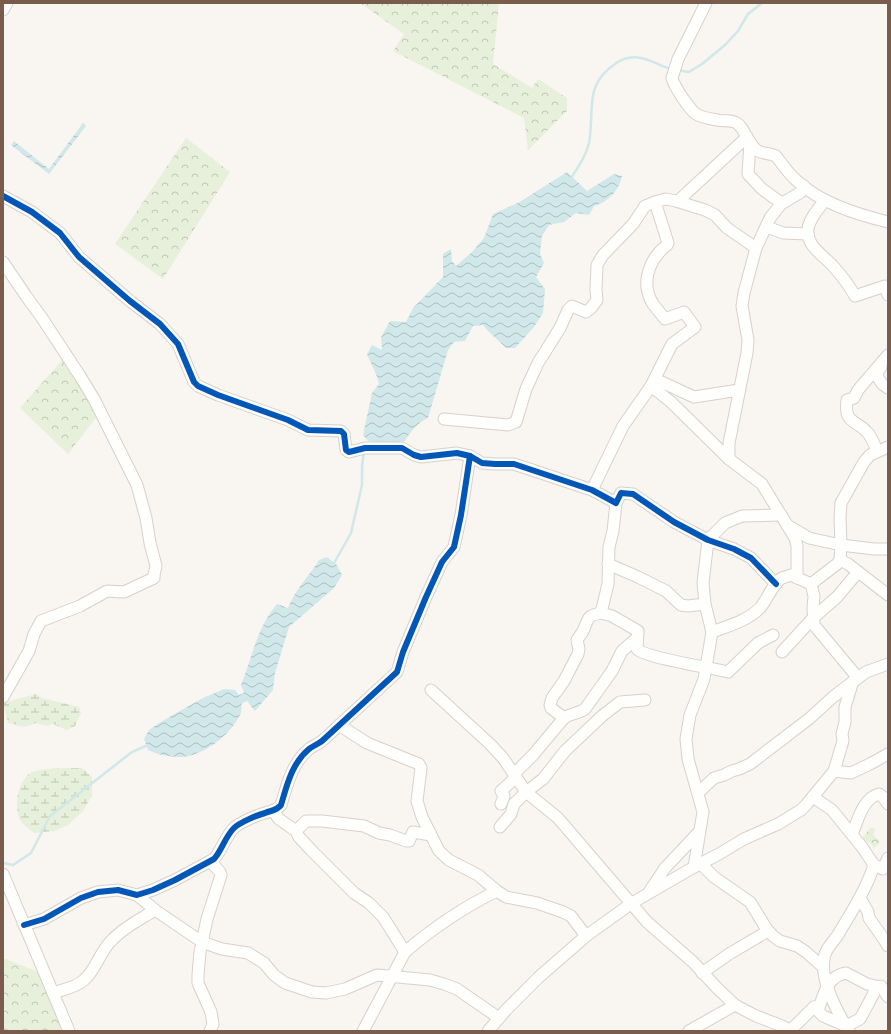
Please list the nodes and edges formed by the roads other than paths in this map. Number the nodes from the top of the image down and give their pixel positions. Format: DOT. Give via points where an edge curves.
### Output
graph roads {
  1 [pos="7,3"];
  2 [pos="706,3"];
  3 [pos="3,10"];
  4 [pos="749,139"];
  5 [pos="804,186"];
  6 [pos="3,196"];
  7 [pos="825,200"];
  8 [pos="678,201"];
  9 [pos="656,202"];
  10 [pos="781,204"];
  11 [pos="888,222"];
  12 [pos="767,227"];
  13 [pos="808,234"];
  14 [pos="756,248"];
  15 [pos="3,262"];
  16 [pos="888,295"];
  17 [pos="888,355"];
  18 [pos="653,382"];
  19 [pos="888,388"];
  20 [pos="739,390"];
  21 [pos="444,419"];
  22 [pos="888,447"];
  23 [pos="877,451"];
  24 [pos="470,456"];
  25 [pos="730,459"];
  26 [pos="592,490"];
  27 [pos="616,503"];
  28 [pos="783,520"];
  29 [pos="708,540"];
  30 [pos="841,545"];
  31 [pos="888,549"];
  32 [pos="840,560"];
  33 [pos="608,564"];
  34 [pos="858,572"];
  35 [pos="797,578"];
  36 [pos="776,584"];
  37 [pos="811,584"];
  38 [pos="888,595"];
  39 [pos="705,604"];
  40 [pos="601,613"];
  41 [pos="813,618"];
  42 [pos="712,632"];
  43 [pos="773,635"];
  44 [pos="637,638"];
  45 [pos="782,652"];
  46 [pos="888,664"];
  47 [pos="706,667"];
  48 [pos="856,680"];
  49 [pos="431,690"];
  50 [pos="3,697"];
  51 [pos="645,700"];
  52 [pos="564,718"];
  53 [pos="339,725"];
  54 [pos="888,754"];
  55 [pos="834,771"];
  56 [pos="514,774"];
  57 [pos="526,792"];
  58 [pos="698,793"];
  59 [pos="813,797"];
  60 [pos="501,804"];
  61 [pos="888,804"];
  62 [pos="273,811"];
  63 [pos="500,827"];
  64 [pos="296,831"];
  65 [pos="699,833"];
  66 [pos="852,834"];
  67 [pos="431,835"];
  68 [pos="888,858"];
  69 [pos="210,862"];
  70 [pos="697,865"];
  71 [pos="874,865"];
  72 [pos="4,878"];
  73 [pos="497,891"];
  74 [pos="648,894"];
  75 [pos="137,895"];
  76 [pos="860,898"];
  77 [pos="632,903"];
  78 [pos="155,910"];
  79 [pos="24,925"];
  80 [pos="768,931"];
  81 [pos="586,936"];
  82 [pos="202,942"];
  83 [pos="888,946"];
  84 [pos="405,952"];
  85 [pos="823,967"];
  86 [pos="702,973"];
  87 [pos="392,976"];
  88 [pos="827,984"];
  89 [pos="883,986"];
  90 [pos="53,993"];
  91 [pos="888,997"];
  92 [pos="736,1005"];
  93 [pos="814,1007"];
  94 [pos="500,1018"];
  95 [pos="213,1029"];
  96 [pos="848,1029"];
  97 [pos="790,1030"];
  98 [pos="69,1031"];
  99 [pos="363,1031"];
  100 [pos="488,1031"];
  101 [pos="689,1031"];
  1 -- 3 [label="street"];
  2 -- 4 [label="street" via="678,59 672,81 694,113 718,121 736,122"];
  4 -- 5 [label="street" via="758,150 776,156"];
  4 -- 8 [label="street"];
  4 -- 10 [label="street" via="748,174"];
  5 -- 7 [label="street"];
  5 -- 10 [label="street" via="801,192"];
  6 -- 24 [label="street" via="32,212 60,233 79,257 160,324 178,344 198,386 308,430 340,431 344,434 346,450 349,452 364,448 402,448 422,457 457,453"];
  7 -- 11 [label="street"];
  7 -- 13 [label="street" via="810,224"];
  8 -- 9 [label="street" via="666,199"];
  8 -- 14 [label="street" via="715,215 726,228"];
  9 -- 18 [label="street" via="668,243 655,256 648,271 648,291 652,303 665,319 684,312 695,326 672,344"];
  9 -- 21 [label="street" via="645,206 633,224 602,255 598,265 597,300 586,312 572,306 568,310 538,363 526,389 516,422 508,425"];
  10 -- 12 [label="street" via="770,218"];
  12 -- 13 [label="street" via="783,233"];
  12 -- 14 [label="street"];
  13 -- 16 [label="street" via="815,248 832,265 855,296 885,286"];
  14 -- 20 [label="street" via="742,306 748,340"];
  15 -- 50 [label="street" via="80,376 126,463 137,485 156,566 154,578 124,592 107,591 80,606 40,621 29,651"];
  17 -- 19 [label="street" via="876,374"];
  17 -- 23 [label="street" via="854,398 847,400 848,414 852,422 866,430"];
  18 -- 20 [label="street" via="694,397"];
  18 -- 25 [label="street"];
  18 -- 26 [label="street" via="623,426"];
  20 -- 25 [label="street" via="729,443"];
  22 -- 23 [label="street"];
  23 -- 30 [label="street" via="864,462 841,503"];
  24 -- 26 [label="street" via="482,463 514,464 529,468"];
  24 -- 53 [label="street" via="454,547 442,562 402,652 396,672"];
  25 -- 28 [label="street" via="762,484"];
  26 -- 27 [label="street"];
  27 -- 29 [label="street" via="621,493 633,494 674,522"];
  27 -- 33 [label="street"];
  28 -- 29 [label="street" via="742,516 725,523"];
  28 -- 30 [label="street" via="809,538"];
  28 -- 35 [label="street" via="795,538 797,546"];
  29 -- 36 [label="street" via="751,558"];
  29 -- 39 [label="street"];
  30 -- 31 [label="street"];
  30 -- 32 [label="street"];
  32 -- 34 [label="street"];
  32 -- 37 [label="street"];
  33 -- 39 [label="street" via="666,591 680,605"];
  33 -- 40 [label="street" via="608,584"];
  34 -- 38 [label="street"];
  34 -- 41 [label="street" via="837,597"];
  35 -- 36 [label="street" via="791,575 782,578"];
  35 -- 37 [label="street"];
  36 -- 42 [label="street" via="754,613"];
  37 -- 41 [label="street" via="814,596"];
  39 -- 42 [label="street"];
  40 -- 44 [label="street" via="612,616 638,631"];
  40 -- 52 [label="street" via="590,616 587,620 577,640 578,654 552,698 551,708"];
  41 -- 45 [label="street"];
  41 -- 48 [label="street" via="814,625 840,654"];
  42 -- 47 [label="street"];
  43 -- 47 [label="street" via="758,643 728,672"];
  44 -- 47 [label="street" via="637,648 640,652"];
  44 -- 52 [label="street" via="622,651 612,671 585,709"];
  46 -- 48 [label="street" via="866,672"];
  47 -- 58 [label="street" via="690,715 686,739 688,759"];
  48 -- 55 [label="street" via="845,707 843,741"];
  48 -- 58 [label="street" via="750,764 714,778"];
  49 -- 56 [label="street" via="490,744"];
  51 -- 57 [label="street" via="624,701 610,709 565,751 543,779"];
  52 -- 56 [label="street"];
  53 -- 62 [label="street" via="322,741 308,749 291,775 281,805"];
  53 -- 67 [label="street" via="367,743 419,764 421,768 417,801"];
  54 -- 55 [label="street" via="851,772"];
  55 -- 59 [label="street"];
  56 -- 57 [label="street"];
  56 -- 60 [label="street" via="514,779 501,791 504,796"];
  57 -- 63 [label="street" via="514,804 511,814"];
  57 -- 77 [label="street" via="558,818"];
  58 -- 65 [label="street" via="703,815"];
  59 -- 66 [label="street" via="832,810"];
  59 -- 70 [label="street" via="801,810 778,824"];
  61 -- 66 [label="street" via="880,794 872,797 865,804"];
  62 -- 64 [label="street" via="279,819"];
  62 -- 69 [label="street" via="235,827"];
  64 -- 67 [label="street" via="306,821 322,821 364,826 406,842 413,832"];
  64 -- 84 [label="street" via="311,850 354,893 383,917"];
  65 -- 70 [label="street"];
  65 -- 74 [label="street" via="665,868"];
  66 -- 71 [label="street"];
  67 -- 73 [label="street" via="439,851 449,860 478,875"];
  68 -- 71 [label="street" via="883,868"];
  69 -- 75 [label="street" via="153,890"];
  69 -- 82 [label="street" via="221,875"];
  70 -- 74 [label="street"];
  70 -- 80 [label="street" via="750,902"];
  71 -- 76 [label="street"];
  72 -- 79 [label="street"];
  73 -- 81 [label="street" via="506,897 537,903 571,916"];
  73 -- 84 [label="street" via="468,905"];
  74 -- 77 [label="street"];
  75 -- 78 [label="street"];
  75 -- 79 [label="street" via="118,890 98,892 81,898 44,919"];
  76 -- 83 [label="street" via="869,918"];
  76 -- 85 [label="street" via="836,939 827,949"];
  77 -- 81 [label="street"];
  77 -- 86 [label="street" via="648,922"];
  78 -- 82 [label="street"];
  78 -- 90 [label="street" via="134,922 113,939 83,982"];
  79 -- 90 [label="street"];
  80 -- 85 [label="street" via="780,941 797,946"];
  80 -- 86 [label="street" via="728,954"];
  81 -- 94 [label="street" via="539,977"];
  82 -- 87 [label="street" via="248,953 264,962 274,975 285,983 312,992 345,990 377,975"];
  82 -- 95 [label="street" via="198,983 210,1012"];
  84 -- 87 [label="street"];
  85 -- 88 [label="street"];
  86 -- 92 [label="street"];
  87 -- 94 [label="street" via="430,980 457,989"];
  87 -- 99 [label="street"];
  88 -- 89 [label="street" via="846,973 867,984"];
  88 -- 93 [label="street" via="818,1010"];
  88 -- 96 [label="street"];
  89 -- 91 [label="street"];
  89 -- 96 [label="street" via="874,990 860,1019"];
  90 -- 98 [label="street"];
  92 -- 97 [label="street"];
  92 -- 101 [label="street"];
  93 -- 96 [label="street" via="823,1016"];
  93 -- 97 [label="street"];
  94 -- 100 [label="street"];
}
